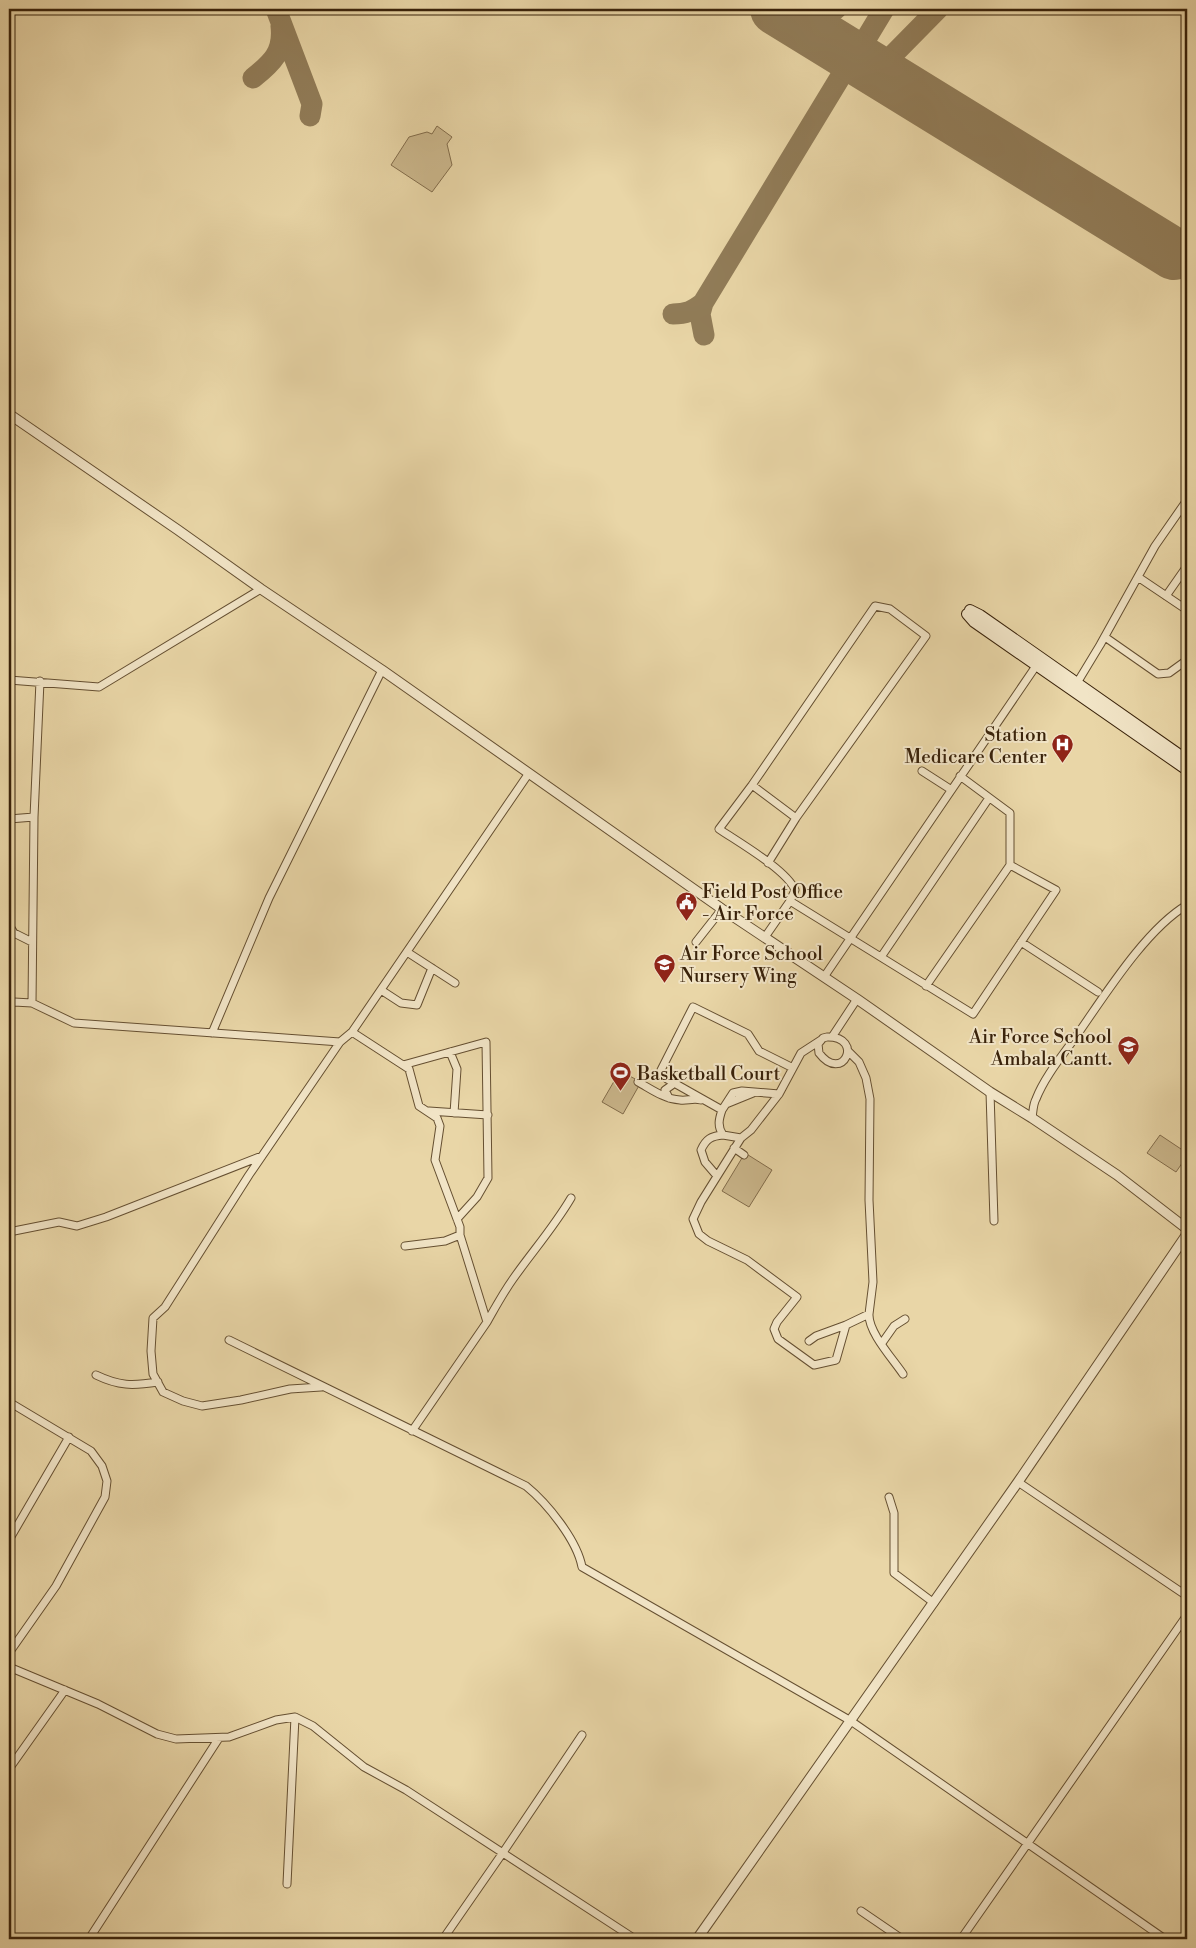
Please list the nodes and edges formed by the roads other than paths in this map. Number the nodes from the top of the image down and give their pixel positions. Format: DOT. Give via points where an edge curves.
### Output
graph roads {
  1 [pos="9,414"];
  2 [pos="1187,500"];
  3 [pos="1187,566"];
  4 [pos="1138,576"];
  5 [pos="261,588"];
  6 [pos="1166,596"];
  7 [pos="1187,610"];
  8 [pos="1104,637"];
  9 [pos="1187,660"];
  10 [pos="1036,666"];
  11 [pos="382,670"];
  12 [pos="9,680"];
  13 [pos="40,681"];
  14 [pos="1077,683"];
  15 [pos="1187,760"];
  16 [pos="1187,770"];
  17 [pos="922,771"];
  18 [pos="529,773"];
  19 [pos="960,776"];
  20 [pos="752,785"];
  21 [pos="950,789"];
  22 [pos="989,798"];
  23 [pos="34,817"];
  24 [pos="796,818"];
  25 [pos="9,819"];
  26 [pos="9,830"];
  27 [pos="768,863"];
  28 [pos="1010,865"];
  29 [pos="790,901"];
  30 [pos="1187,905"];
  31 [pos="722,909"];
  32 [pos="9,925"];
  33 [pos="765,938"];
  34 [pos="850,939"];
  35 [pos="32,942"];
  36 [pos="696,942"];
  37 [pos="1021,942"];
  38 [pos="407,952"];
  39 [pos="881,957"];
  40 [pos="432,968"];
  41 [pos="824,977"];
  42 [pos="455,983"];
  43 [pos="926,986"];
  44 [pos="381,990"];
  45 [pos="1098,992"];
  46 [pos="857,999"];
  47 [pos="9,1003"];
  48 [pos="32,1003"];
  49 [pos="352,1032"];
  50 [pos="212,1033"];
  51 [pos="832,1037"];
  52 [pos="821,1040"];
  53 [pos="340,1042"];
  54 [pos="848,1051"];
  55 [pos="450,1052"];
  56 [pos="403,1065"];
  57 [pos="793,1068"];
  58 [pos="671,1081"];
  59 [pos="638,1082"];
  60 [pos="990,1092"];
  61 [pos="779,1094"];
  62 [pos="669,1098"];
  63 [pos="706,1101"];
  64 [pos="724,1107"];
  65 [pos="428,1111"];
  66 [pos="454,1113"];
  67 [pos="488,1115"];
  68 [pos="1032,1118"];
  69 [pos="723,1135"];
  70 [pos="741,1138"];
  71 [pos="734,1148"];
  72 [pos="263,1155"];
  73 [pos="744,1156"];
  74 [pos="717,1176"];
  75 [pos="571,1198"];
  76 [pos="457,1219"];
  77 [pos="994,1221"];
  78 [pos="1187,1229"];
  79 [pos="9,1232"];
  80 [pos="1187,1234"];
  81 [pos="460,1235"];
  82 [pos="405,1246"];
  83 [pos="869,1314"];
  84 [pos="905,1319"];
  85 [pos="486,1322"];
  86 [pos="846,1325"];
  87 [pos="229,1340"];
  88 [pos="809,1341"];
  89 [pos="882,1343"];
  90 [pos="903,1374"];
  91 [pos="96,1375"];
  92 [pos="158,1382"];
  93 [pos="324,1387"];
  94 [pos="9,1402"];
  95 [pos="412,1431"];
  96 [pos="69,1438"];
  97 [pos="1018,1482"];
  98 [pos="889,1497"];
  99 [pos="9,1540"];
  100 [pos="1187,1596"];
  101 [pos="934,1603"];
  102 [pos="1187,1615"];
  103 [pos="9,1653"];
  104 [pos="9,1667"];
  105 [pos="65,1690"];
  106 [pos="294,1717"];
  107 [pos="851,1721"];
  108 [pos="582,1735"];
  109 [pos="219,1738"];
  110 [pos="9,1770"];
  111 [pos="1028,1844"];
  112 [pos="503,1853"];
  113 [pos="287,1884"];
  114 [pos="860,1911"];
  115 [pos="89,1939"];
  116 [pos="443,1939"];
  117 [pos="635,1939"];
  118 [pos="697,1939"];
  119 [pos="902,1939"];
  120 [pos="960,1939"];
  121 [pos="1165,1939"];
  1 -- 5 [label="street"];
  2 -- 4 [label="street"];
  3 -- 6 [label="street"];
  4 -- 6 [label="street"];
  4 -- 8 [label="street"];
  5 -- 11 [label="street"];
  5 -- 13 [label="street" via="99,687"];
  6 -- 7 [label="street"];
  8 -- 9 [label="street" via="1158,674 1169,673"];
  8 -- 14 [label="street"];
  10 -- 14 [label="main road" via="974,622 968,612"];
  10 -- 16 [label="main road"];
  10 -- 19 [label="street"];
  11 -- 18 [label="street"];
  11 -- 50 [label="street" via="269,898"];
  12 -- 13 [label="street"];
  13 -- 23 [label="street"];
  14 -- 15 [label="main road"];
  17 -- 21 [label="street"];
  18 -- 31 [label="street"];
  18 -- 38 [label="street"];
  19 -- 21 [label="street"];
  19 -- 22 [label="street"];
  20 -- 24 [label="street"];
  20 -- 24 [label="street" via="875,606 890,609 926,636"];
  20 -- 27 [label="street" via="719,829"];
  21 -- 34 [label="street"];
  22 -- 28 [label="street" via="1010,813"];
  22 -- 39 [label="street"];
  23 -- 25 [label="street"];
  23 -- 35 [label="street"];
  24 -- 27 [label="street"];
  25 -- 26 [label="street"];
  27 -- 29 [label="street" via="793,884 795,890"];
  28 -- 37 [label="street" via="1056,890"];
  28 -- 43 [label="street"];
  29 -- 33 [label="street"];
  29 -- 34 [label="street"];
  30 -- 68 [label="street" via="1173,913 1119,976 1049,1075 1035,1100"];
  31 -- 33 [label="street"];
  31 -- 36 [label="street"];
  32 -- 35 [label="street" via="14,933"];
  33 -- 41 [label="street"];
  34 -- 39 [label="street"];
  34 -- 41 [label="street"];
  35 -- 48 [label="street"];
  37 -- 43 [label="street" via="973,1014"];
  37 -- 45 [label="street"];
  38 -- 40 [label="street"];
  38 -- 44 [label="street"];
  39 -- 43 [label="street"];
  40 -- 42 [label="street"];
  40 -- 44 [label="street" via="417,1005 401,1003"];
  41 -- 46 [label="street"];
  44 -- 49 [label="street"];
  46 -- 51 [label="street"];
  46 -- 60 [label="street"];
  47 -- 48 [label="street"];
  48 -- 50 [label="street" via="74,1023"];
  49 -- 53 [label="street"];
  49 -- 56 [label="street"];
  50 -- 53 [label="street"];
  51 -- 52 [label="street"];
  51 -- 54 [label="street" via="842,1041"];
  52 -- 54 [label="street" via="817,1050 829,1062 843,1063"];
  52 -- 57 [label="street" via="801,1053"];
  53 -- 72 [label="street"];
  54 -- 83 [label="street" via="859,1062 870,1098 869,1200 873,1282"];
  55 -- 56 [label="street"];
  55 -- 66 [label="street" via="458,1069"];
  55 -- 67 [label="street" via="486,1042"];
  56 -- 65 [label="street" via="409,1069 419,1106"];
  57 -- 58 [label="street" via="759,1051 748,1034 693,1007 661,1070"];
  57 -- 61 [label="street"];
  58 -- 62 [label="street" via="672,1085 665,1090"];
  58 -- 63 [label="street"];
  59 -- 62 [label="street"];
  60 -- 68 [label="street"];
  60 -- 77 [label="street"];
  61 -- 64 [label="street" via="733,1093"];
  61 -- 70 [label="street"];
  62 -- 63 [label="street"];
  63 -- 64 [label="street"];
  64 -- 69 [label="street" via="719,1120"];
  65 -- 66 [label="street"];
  65 -- 76 [label="street" via="437,1118 440,1126 435,1160"];
  66 -- 67 [label="street"];
  67 -- 76 [label="street" via="488,1178"];
  68 -- 78 [label="street" via="1117,1175"];
  69 -- 70 [label="street"];
  69 -- 74 [label="street" via="710,1138 701,1150 705,1162"];
  70 -- 71 [label="street"];
  71 -- 73 [label="street"];
  71 -- 74 [label="street"];
  72 -- 79 [label="street" via="77,1226 59,1222"];
  72 -- 92 [label="street" via="165,1307 153,1318 151,1351 153,1374"];
  74 -- 86 [label="street" via="693,1219 695,1227 708,1241 747,1260 797,1297 777,1322 774,1329 778,1340 814,1365 836,1360"];
  75 -- 85 [label="street"];
  76 -- 81 [label="street"];
  80 -- 97 [label="street"];
  81 -- 82 [label="street" via="445,1241"];
  81 -- 85 [label="street"];
  83 -- 86 [label="street"];
  83 -- 89 [label="street" via="868,1320"];
  84 -- 89 [label="street" via="894,1326"];
  85 -- 95 [label="street"];
  86 -- 88 [label="street"];
  87 -- 93 [label="street"];
  89 -- 90 [label="street"];
  91 -- 92 [label="street" via="125,1386"];
  92 -- 93 [label="street" via="163,1392 202,1406 290,1389"];
  93 -- 95 [label="street"];
  94 -- 96 [label="street"];
  95 -- 107 [label="street" via="526,1486 539,1497 567,1534 579,1554 582,1567"];
  96 -- 99 [label="street"];
  96 -- 103 [label="street" via="91,1451 102,1466 107,1481 104,1497 56,1586"];
  97 -- 100 [label="street"];
  97 -- 101 [label="street"];
  98 -- 101 [label="street" via="894,1513 894,1573"];
  101 -- 107 [label="street"];
  102 -- 111 [label="street"];
  104 -- 105 [label="street"];
  105 -- 109 [label="street" via="157,1734 176,1739"];
  105 -- 110 [label="street"];
  106 -- 109 [label="street"];
  106 -- 112 [label="street" via="313,1726 364,1768 406,1790"];
  106 -- 113 [label="street"];
  107 -- 111 [label="street"];
  107 -- 118 [label="street"];
  108 -- 112 [label="street"];
  109 -- 115 [label="street"];
  111 -- 120 [label="street"];
  111 -- 121 [label="street"];
  112 -- 116 [label="street"];
  112 -- 117 [label="street"];
  114 -- 119 [label="street"];
}
